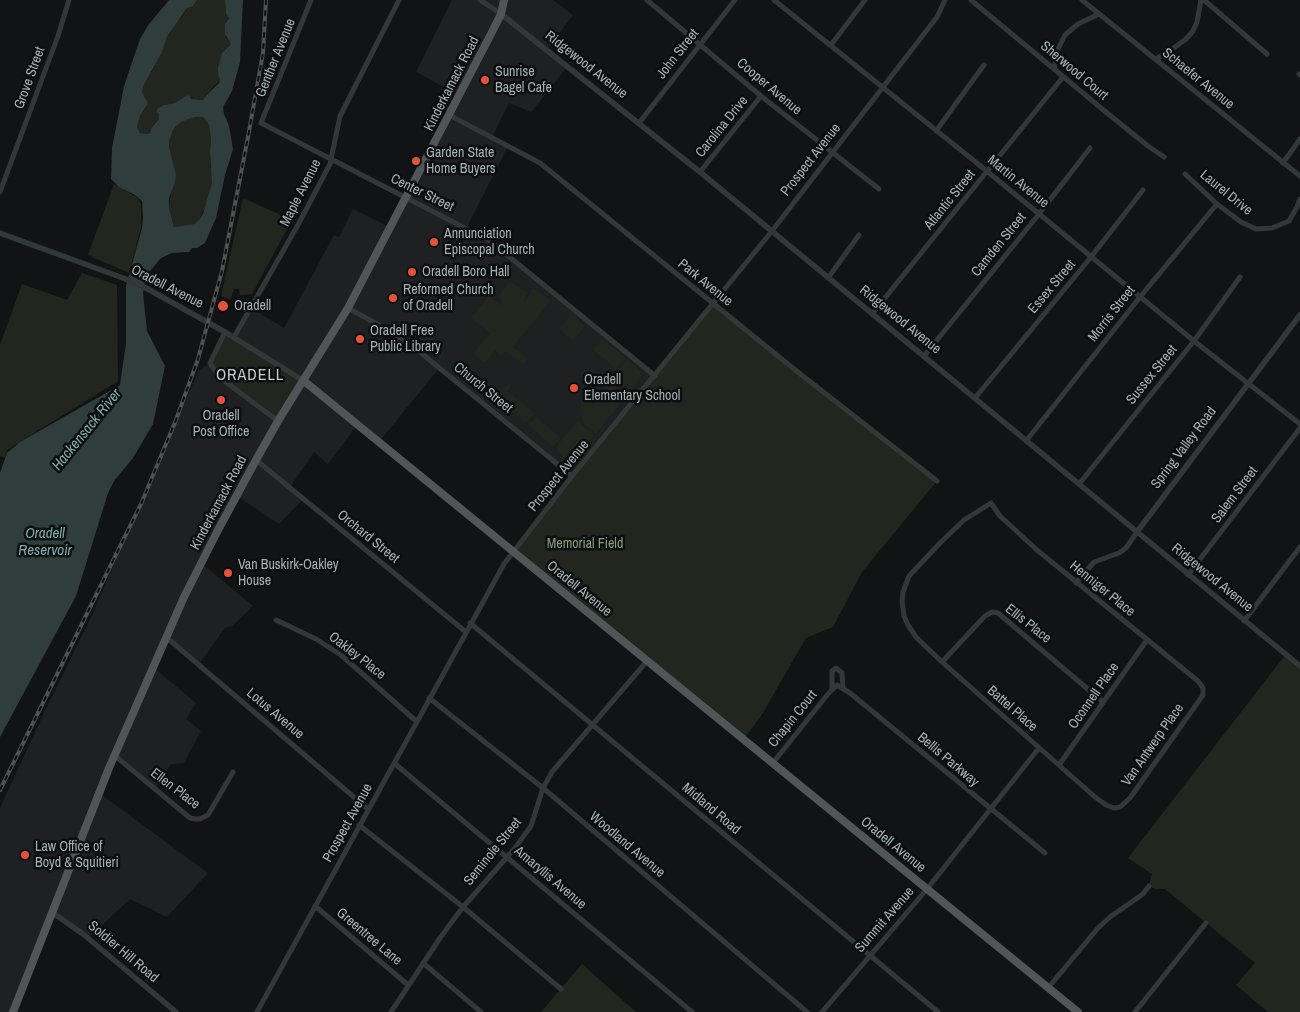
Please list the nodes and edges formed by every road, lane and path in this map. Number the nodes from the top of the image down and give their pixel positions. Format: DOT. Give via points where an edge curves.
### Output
graph roads {
  1 [pos="69,0"];
  2 [pos="311,0"];
  3 [pos="399,0"];
  4 [pos="480,0"];
  5 [pos="504,0"];
  6 [pos="647,0"];
  7 [pos="735,0"];
  8 [pos="774,0"];
  9 [pos="865,0"];
  10 [pos="945,0"];
  11 [pos="971,0"];
  12 [pos="1082,0"];
  13 [pos="1202,0"];
  14 [pos="501,14"];
  15 [pos="1099,14"];
  16 [pos="701,44"];
  17 [pos="831,45"];
  18 [pos="1267,54"];
  19 [pos="1156,59"];
  20 [pos="984,65"];
  21 [pos="1054,69"];
  22 [pos="1063,77"];
  23 [pos="883,87"];
  24 [pos="761,96"];
  25 [pos="449,115"];
  26 [pos="261,123"];
  27 [pos="638,123"];
  28 [pos="936,131"];
  29 [pos="1300,139"];
  30 [pos="1090,148"];
  31 [pos="831,153"];
  32 [pos="1164,157"];
  33 [pos="331,159"];
  34 [pos="1283,163"];
  35 [pos="700,172"];
  36 [pos="988,172"];
  37 [pos="1185,174"];
  38 [pos="1300,176"];
  39 [pos="880,189"];
  40 [pos="1143,190"];
  41 [pos="0,192"];
  42 [pos="406,198"];
  43 [pos="1300,199"];
  44 [pos="1218,204"];
  45 [pos="1039,214"];
  46 [pos="772,230"];
  47 [pos="0,233"];
  48 [pos="859,235"];
  49 [pos="1091,257"];
  50 [pos="1240,277"];
  51 [pos="828,278"];
  52 [pos="1140,297"];
  53 [pos="713,304"];
  54 [pos="348,308"];
  55 [pos="872,314"];
  56 [pos="1300,315"];
  57 [pos="225,332"];
  58 [pos="234,337"];
  59 [pos="1194,341"];
  60 [pos="924,356"];
  61 [pos="655,376"];
  62 [pos="304,381"];
  63 [pos="1247,384"];
  64 [pos="975,398"];
  65 [pos="278,421"];
  66 [pos="1300,424"];
  67 [pos="1300,428"];
  68 [pos="1026,441"];
  69 [pos="256,460"];
  70 [pos="572,476"];
  71 [pos="937,482"];
  72 [pos="1079,484"];
  73 [pos="1137,532"];
  74 [pos="1300,547"];
  75 [pos="513,552"];
  76 [pos="1188,575"];
  77 [pos="1076,583"];
  78 [pos="904,616"];
  79 [pos="276,620"];
  80 [pos="1244,621"];
  81 [pos="470,623"];
  82 [pos="466,632"];
  83 [pos="166,636"];
  84 [pos="1148,640"];
  85 [pos="647,661"];
  86 [pos="942,662"];
  87 [pos="1300,666"];
  88 [pos="837,685"];
  89 [pos="843,688"];
  90 [pos="1203,688"];
  91 [pos="832,689"];
  92 [pos="429,698"];
  93 [pos="1103,702"];
  94 [pos="416,722"];
  95 [pos="592,725"];
  96 [pos="1040,748"];
  97 [pos="114,755"];
  98 [pos="394,763"];
  99 [pos="772,764"];
  100 [pos="1059,765"];
  101 [pos="234,772"];
  102 [pos="543,788"];
  103 [pos="1114,808"];
  104 [pos="368,809"];
  105 [pos="991,810"];
  106 [pos="359,825"];
  107 [pos="1045,853"];
  108 [pos="507,857"];
  109 [pos="1149,886"];
  110 [pos="927,889"];
  111 [pos="315,906"];
  112 [pos="463,907"];
  113 [pos="53,913"];
  114 [pos="1206,923"];
  115 [pos="869,955"];
  116 [pos="423,963"];
  117 [pos="408,985"];
  118 [pos="1048,988"];
  119 [pos="561,989"];
  120 [pos="13,1012"];
  121 [pos="176,1012"];
  122 [pos="257,1012"];
  123 [pos="391,1012"];
  124 [pos="481,1012"];
  125 [pos="692,1012"];
  126 [pos="808,1012"];
  127 [pos="822,1012"];
  128 [pos="938,1012"];
  129 [pos="1078,1012"];
  130 [pos="1134,1012"];
  1 -- 41 [label="street, Grove Street"];
  2 -- 26 [label="street, Genther Avenue"];
  3 -- 33 [label="street, Maple Avenue" via="340,116"];
  4 -- 14 [label="street, Ridgewood Avenue"];
  5 -- 14 [label="main road, Kinderkamack Road"];
  6 -- 16 [label="street, Cooper Avenue"];
  7 -- 16 [label="street, John Street"];
  8 -- 17 [label="street, Martin Avenue"];
  9 -- 17 [label="street"];
  10 -- 23 [label="street, Prospect Avenue" via="937,17"];
  11 -- 21 [label="street, Sherwood Court"];
  12 -- 15 [label="street, Schaefer Avenue"];
  13 -- 18 [label="street"];
  13 -- 19 [label="street" via="1193,31"];
  14 -- 25 [label="main road, Kinderkamack Road"];
  14 -- 27 [label="street, Ridgewood Avenue"];
  15 -- 19 [label="street, Schaefer Avenue"];
  15 -- 21 [label="street" via="1078,24 1065,35"];
  16 -- 24 [label="street, Cooper Avenue"];
  16 -- 27 [label="street, John Street"];
  17 -- 23 [label="street, Martin Avenue"];
  19 -- 34 [label="street, Schaefer Avenue"];
  20 -- 28 [label="street"];
  21 -- 22 [label="street, Sherwood Court"];
  22 -- 32 [label="street, Sherwood Court"];
  22 -- 36 [label="street, Atlantic Street"];
  23 -- 28 [label="street, Martin Avenue"];
  23 -- 31 [label="street, Prospect Avenue"];
  24 -- 31 [label="street, Cooper Avenue"];
  24 -- 35 [label="street, Carolina Drive"];
  25 -- 42 [label="main road, Kinderkamack Road"];
  25 -- 53 [label="street, Park Avenue" via="540,163"];
  26 -- 33 [label="street, Center Street"];
  27 -- 35 [label="street, Ridgewood Avenue"];
  28 -- 36 [label="street, Martin Avenue"];
  29 -- 34 [label="street"];
  30 -- 45 [label="street, Camden Street"];
  31 -- 39 [label="street, Cooper Avenue"];
  31 -- 46 [label="street, Prospect Avenue"];
  33 -- 42 [label="street, Center Street"];
  33 -- 58 [label="street, Maple Avenue" via="299,223"];
  34 -- 38 [label="street, Schaefer Avenue"];
  35 -- 46 [label="street, Ridgewood Avenue"];
  36 -- 45 [label="street, Martin Avenue"];
  36 -- 55 [label="street, Atlantic Street"];
  37 -- 44 [label="street, Laurel Drive"];
  40 -- 49 [label="street, Essex Street"];
  42 -- 54 [label="main road, Kinderkamack Road"];
  42 -- 61 [label="street, Center Street" via="490,241"];
  43 -- 44 [label="street, Laurel Drive" via="1289,220 1265,230 1250,226"];
  44 -- 52 [label="street, Morris Street"];
  45 -- 49 [label="street, Martin Avenue"];
  45 -- 60 [label="street, Camden Street"];
  46 -- 51 [label="street, Ridgewood Avenue"];
  46 -- 53 [label="street, Prospect Avenue"];
  47 -- 57 [label="street, Oradell Avenue" via="146,288"];
  48 -- 51 [label="street"];
  49 -- 52 [label="street, Martin Avenue"];
  49 -- 64 [label="street, Essex Street"];
  50 -- 59 [label="street, Sussex Street"];
  51 -- 55 [label="street, Ridgewood Avenue"];
  52 -- 59 [label="street, Martin Avenue"];
  52 -- 68 [label="street, Morris Street"];
  53 -- 61 [label="street, Prospect Avenue"];
  53 -- 71 [label="street, Park Avenue"];
  54 -- 62 [label="main road, Kinderkamack Road"];
  54 -- 70 [label="street, Church Street" via="421,353"];
  55 -- 60 [label="street, Ridgewood Avenue"];
  56 -- 63 [label="street, Spring Valley Road"];
  57 -- 58 [label="street, Oradell Avenue"];
  57 -- 65 [label="street" via="210,363 219,377"];
  58 -- 62 [label="street, Oradell Avenue"];
  59 -- 63 [label="street, Martin Avenue"];
  59 -- 72 [label="street, Sussex Street"];
  60 -- 64 [label="street, Ridgewood Avenue"];
  61 -- 70 [label="street, Prospect Avenue"];
  62 -- 65 [label="main road, Kinderkamack Road"];
  62 -- 75 [label="main road, Oradell Avenue"];
  63 -- 66 [label="street, Martin Avenue"];
  63 -- 73 [label="street, Spring Valley Road"];
  64 -- 68 [label="street, Ridgewood Avenue"];
  65 -- 69 [label="main road, Kinderkamack Road"];
  67 -- 76 [label="street, Salem Street"];
  68 -- 72 [label="street, Ridgewood Avenue"];
  69 -- 82 [label="street, Orchard Street"];
  69 -- 83 [label="main road, Kinderkamack Road" via="204,556"];
  70 -- 75 [label="street, Prospect Avenue"];
  72 -- 73 [label="street, Ridgewood Avenue"];
  73 -- 76 [label="street, Ridgewood Avenue"];
  73 -- 77 [label="street, Spring Valley Road" via="1126,548 1094,562"];
  74 -- 80 [label="street"];
  75 -- 81 [label="street, Prospect Avenue"];
  75 -- 85 [label="main road, Oradell Avenue"];
  76 -- 80 [label="street, Ridgewood Avenue"];
  77 -- 78 [label="street, Henniger Place" via="1000,516 991,503 964,520 909,576 903,592"];
  77 -- 84 [label="street, Henniger Place"];
  78 -- 86 [label="street, Battel Place" via="912,632"];
  79 -- 94 [label="street, Oakley Place" via="316,638 341,655"];
  80 -- 87 [label="street, Ridgewood Avenue"];
  81 -- 82 [label="street, Prospect Avenue"];
  81 -- 95 [label="street, Midland Road"];
  82 -- 92 [label="street, Prospect Avenue"];
  83 -- 97 [label="main road, Kinderkamack Road"];
  83 -- 104 [label="street, Lotus Avenue"];
  84 -- 90 [label="street, Henniger Place"];
  84 -- 93 [label="street, Oconnell Place"];
  85 -- 95 [label="street, Seminole Street"];
  85 -- 99 [label="main road, Oradell Avenue"];
  86 -- 93 [label="street, Ellis Place" via="986,616 998,613"];
  86 -- 96 [label="street, Battel Place"];
  88 -- 89 [label="street, Bellis Parkway"];
  88 -- 91 [label="street, Chapin Court"];
  89 -- 91 [label="street, Chapin Court" via="842,673 836,668 832,671"];
  89 -- 105 [label="street, Bellis Parkway"];
  90 -- 103 [label="street, Van Antwerp Place" via="1202,695 1125,804"];
  91 -- 99 [label="street, Chapin Court"];
  92 -- 94 [label="street, Prospect Avenue"];
  92 -- 102 [label="street, Woodland Avenue"];
  93 -- 100 [label="street, Oconnell Place"];
  94 -- 98 [label="street, Prospect Avenue"];
  95 -- 102 [label="street, Seminole Street" via="552,772"];
  95 -- 115 [label="street, Midland Road"];
  96 -- 100 [label="street, Battel Place"];
  96 -- 105 [label="street, Summit Avenue"];
  97 -- 101 [label="street, Ellen Place" via="195,819 208,815"];
  97 -- 113 [label="main road, Kinderkamack Road"];
  98 -- 104 [label="street, Prospect Avenue"];
  98 -- 108 [label="street, Amaryllis Avenue"];
  99 -- 110 [label="main road, Oradell Avenue"];
  100 -- 103 [label="street, Battel Place" via="1106,806"];
  102 -- 108 [label="street, Seminole Street" via="531,826"];
  102 -- 126 [label="street, Woodland Avenue"];
  104 -- 106 [label="street, Prospect Avenue"];
  105 -- 107 [label="street, Bellis Parkway"];
  105 -- 110 [label="street, Summit Avenue"];
  106 -- 111 [label="street, Prospect Avenue"];
  106 -- 112 [label="street"];
  108 -- 112 [label="street, Seminole Street"];
  108 -- 125 [label="street, Amaryllis Avenue"];
  109 -- 118 [label="street" via="1098,928"];
  110 -- 115 [label="street, Summit Avenue"];
  110 -- 118 [label="main road, Oradell Avenue"];
  111 -- 117 [label="street, Greentree Lane"];
  111 -- 122 [label="street, Prospect Avenue"];
  112 -- 116 [label="street, Seminole Street"];
  112 -- 119 [label="street"];
  113 -- 120 [label="main road, Kinderkamack Road"];
  113 -- 121 [label="street, Soldier Hill Road"];
  114 -- 130 [label="street"];
  115 -- 127 [label="street, Summit Avenue"];
  115 -- 128 [label="street, Midland Road"];
  116 -- 117 [label="street, Seminole Street"];
  116 -- 124 [label="street"];
  117 -- 123 [label="street, Seminole Street"];
  118 -- 129 [label="main road, Oradell Avenue"];
}
